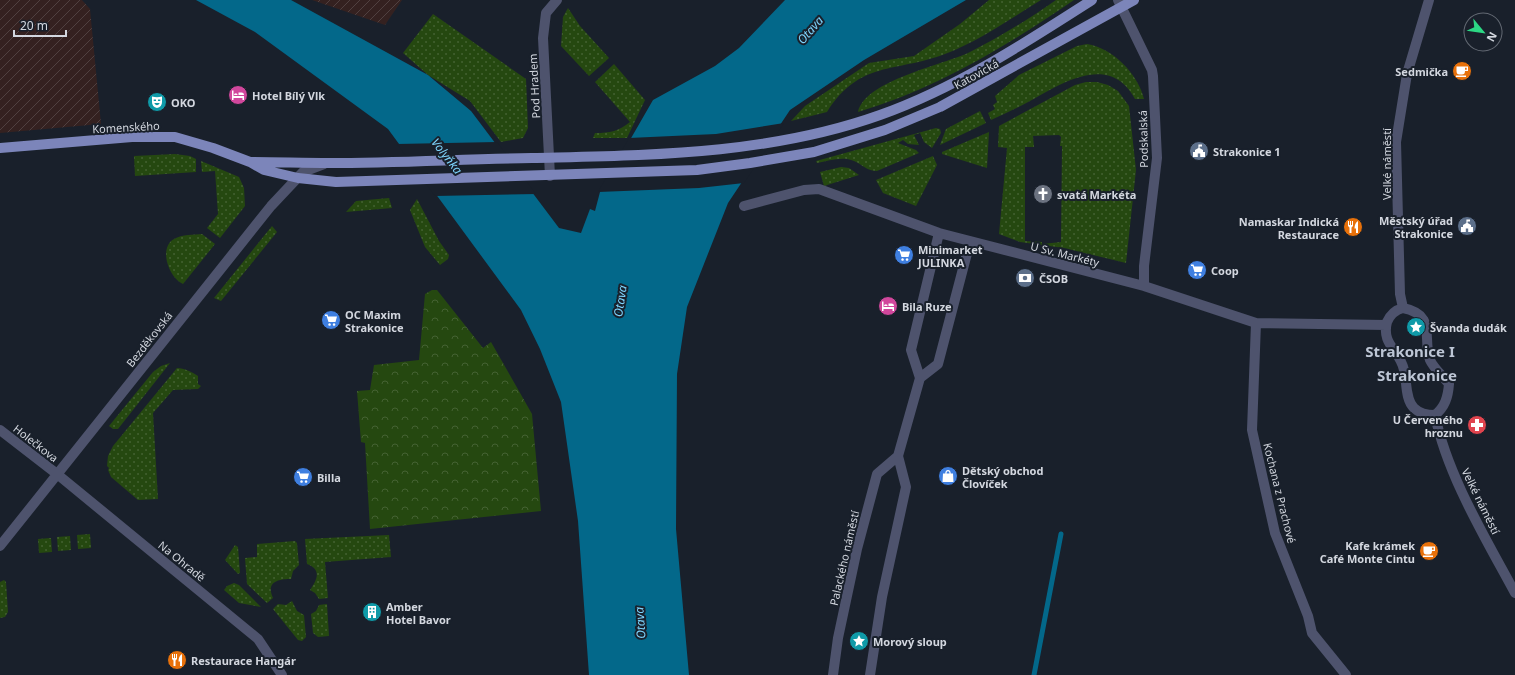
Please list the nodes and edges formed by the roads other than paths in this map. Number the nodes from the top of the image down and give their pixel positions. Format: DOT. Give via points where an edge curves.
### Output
graph roads {
  1 [pos="557,0"];
  2 [pos="1092,0"];
  3 [pos="1134,0"];
  4 [pos="1429,0"];
  5 [pos="1120,4"];
  6 [pos="0,148"];
  7 [pos="595,156"];
  8 [pos="549,157"];
  9 [pos="250,162"];
  10 [pos="330,163"];
  11 [pos="596,174"];
  12 [pos="550,176"];
  13 [pos="298,178"];
  14 [pos="744,206"];
  15 [pos="939,234"];
  16 [pos="970,242"];
  17 [pos="1144,286"];
  18 [pos="1403,308"];
  19 [pos="1256,323"];
  20 [pos="1386,325"];
  21 [pos="920,378"];
  22 [pos="1435,416"];
  23 [pos="0,430"];
  24 [pos="898,456"];
  25 [pos="57,474"];
  26 [pos="0,546"];
  27 [pos="1515,593"];
  28 [pos="282,675"];
  29 [pos="833,675"];
  30 [pos="870,675"];
  31 [pos="1346,675"];
  1 -- 8 [label="street, Pod Hradem" via="546,13 543,38"];
  2 -- 7 [label="main road, Katovická" via="1020,46 940,90 880,115 772,142 725,149 672,154"];
  3 -- 5 [label="main road, Katovická"];
  4 -- 18 [label="street, Velké náměstí" via="1407,74 1396,142 1400,294"];
  5 -- 11 [label="main road, Katovická" via="940,107 885,130 821,150 723,167"];
  5 -- 17 [label="street, Podskalská" via="1153,76 1157,158 1144,266"];
  6 -- 9 [label="main road, Komenského" via="132,137 175,137"];
  7 -- 8 [label="main road, Komenského"];
  8 -- 10 [label="main road, Komenského"];
  8 -- 12 [label="street, Pod Hradem"];
  9 -- 10 [label="main road, Komenského"];
  9 -- 13 [label="main road, Komenského" via="264,170"];
  10 -- 13 [label="street, Bezděkovská" via="303,172"];
  11 -- 12 [label="main road, Komenského"];
  12 -- 13 [label="main road, Komenského" via="336,182"];
  13 -- 25 [label="street, Bezděkovská" via="266,212"];
  14 -- 15 [label="street, U Sv. Markéty" via="804,190 819,189"];
  15 -- 16 [label="street, U Sv. Markéty"];
  15 -- 21 [label="street" via="911,350"];
  16 -- 17 [label="street, U Sv. Markéty"];
  16 -- 21 [label="street" via="938,364"];
  17 -- 19 [label="street, U Sv. Markéty"];
  18 -- 20 [label="street" via="1393,313"];
  18 -- 22 [label="street" via="1412,310 1426,323 1430,360 1449,384 1447,398"];
  19 -- 20 [label="street, U Sv. Markéty"];
  19 -- 31 [label="street, Kochana z Prachové" via="1252,430 1275,533 1308,616 1312,633"];
  20 -- 22 [label="street" via="1384,332 1390,346 1402,362 1410,402 1420,412"];
  21 -- 24 [label="street"];
  22 -- 27 [label="street, Velké náměstí" via="1468,505"];
  23 -- 25 [label="street, Holečkova"];
  24 -- 29 [label="street, Palackého náměstí" via="877,474 857,549 838,638"];
  24 -- 30 [label="street" via="906,487 882,597"];
  25 -- 26 [label="street, Bezděkovská"];
  25 -- 28 [label="street, Na Ohradě" via="258,639"];
}
